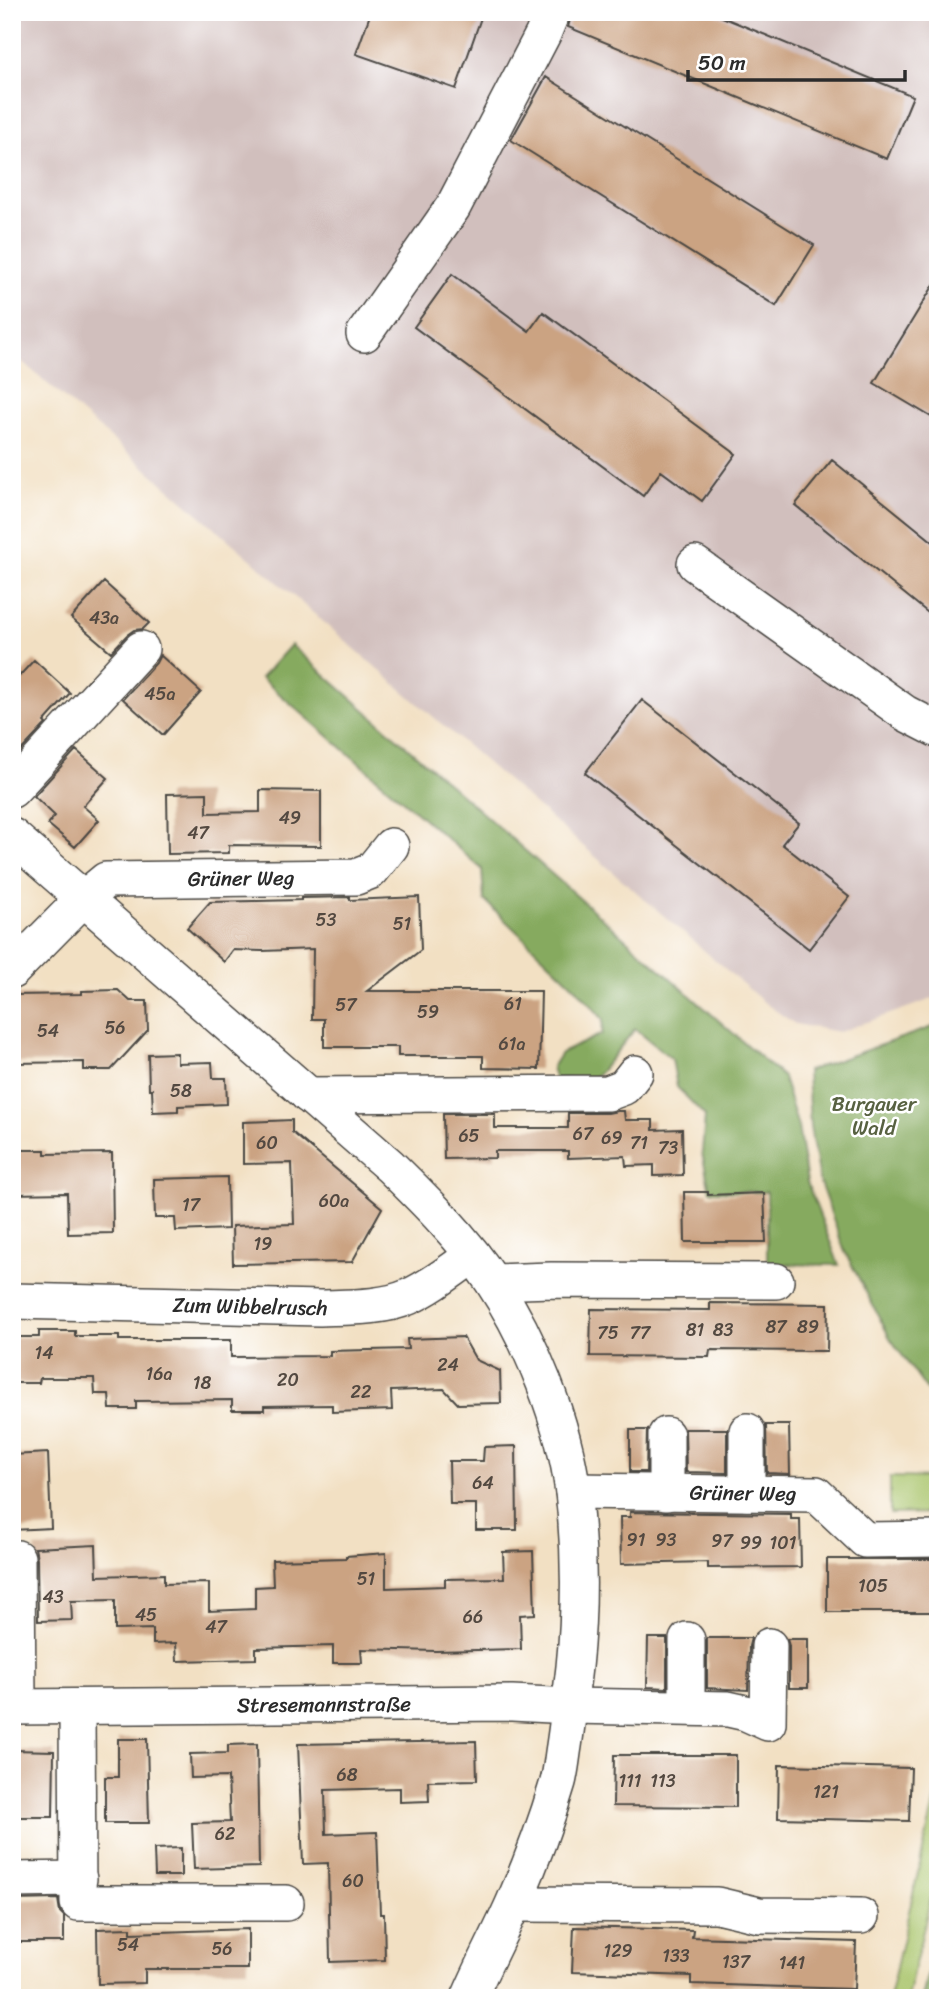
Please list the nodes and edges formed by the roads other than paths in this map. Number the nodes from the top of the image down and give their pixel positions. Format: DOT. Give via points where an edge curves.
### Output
graph roads {
  1 [pos="552,12"];
  2 [pos="364,334"];
  3 [pos="695,564"];
  4 [pos="141,649"];
  5 [pos="938,730"];
  6 [pos="12,790"];
  7 [pos="12,836"];
  8 [pos="391,846"];
  9 [pos="83,899"];
  10 [pos="12,971"];
  11 [pos="635,1073"];
  12 [pos="308,1095"];
  13 [pos="483,1268"];
  14 [pos="776,1281"];
  15 [pos="12,1301"];
  16 [pos="747,1431"];
  17 [pos="666,1435"];
  18 [pos="572,1492"];
  19 [pos="666,1493"];
  20 [pos="747,1493"];
  21 [pos="938,1539"];
  22 [pos="17,1558"];
  23 [pos="687,1640"];
  24 [pos="769,1646"];
  25 [pos="570,1706"];
  26 [pos="15,1707"];
  27 [pos="77,1707"];
  28 [pos="687,1707"];
  29 [pos="79,1879"];
  30 [pos="12,1880"];
  31 [pos="286,1903"];
  32 [pos="514,1903"];
  33 [pos="861,1916"];
  34 [pos="469,1998"];
  1 -- 2 [label="street" via="453,207"];
  3 -- 5 [label="street" via="905,713"];
  4 -- 6 [label="street"];
  7 -- 9 [label="street"];
  8 -- 9 [label="street, Grüner Weg" via="371,871 356,877 106,880"];
  9 -- 10 [label="street, Grüner Weg"];
  9 -- 12 [label="street"];
  11 -- 12 [label="street" via="624,1087 608,1093"];
  12 -- 13 [label="street" via="441,1215"];
  13 -- 14 [label="street"];
  13 -- 15 [label="street, Zum Wibbelrusch" via="439,1280 406,1298 363,1307"];
  13 -- 18 [label="street" via="528,1343 562,1441"];
  16 -- 20 [label="street"];
  17 -- 19 [label="street"];
  18 -- 19 [label="street, Grüner Weg"];
  18 -- 25 [label="street" via="578,1577"];
  19 -- 20 [label="street, Grüner Weg"];
  20 -- 21 [label="street, Grüner Weg" via="816,1494 865,1540"];
  22 -- 26 [label="street, Stresemannstraße"];
  23 -- 28 [label="street"];
  24 -- 28 [label="street" via="768,1723 728,1709"];
  25 -- 27 [label="street, Stresemannstraße"];
  25 -- 28 [label="street"];
  25 -- 32 [label="street" via="559,1780"];
  26 -- 27 [label="street, Stresemannstraße"];
  27 -- 29 [label="street"];
  29 -- 30 [label="street"];
  29 -- 31 [label="street" via="78,1903"];
  32 -- 33 [label="street" via="717,1905 759,1915"];
  32 -- 34 [label="street"];
}
